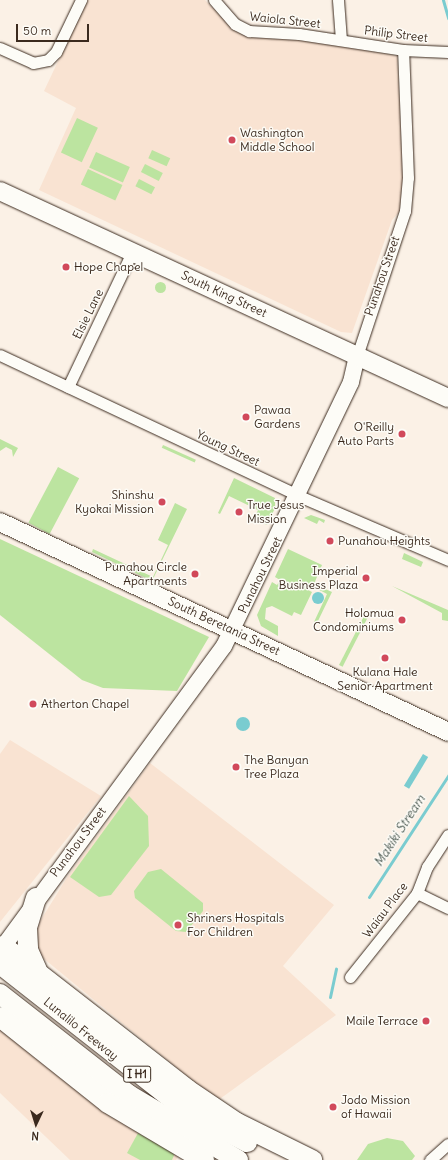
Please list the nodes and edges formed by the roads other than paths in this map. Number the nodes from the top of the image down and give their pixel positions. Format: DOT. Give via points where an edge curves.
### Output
graph roads {
  1 [pos="81,0"];
  2 [pos="214,0"];
  3 [pos="338,0"];
  4 [pos="341,40"];
  5 [pos="0,48"];
  6 [pos="403,50"];
  7 [pos="448,52"];
  8 [pos="0,191"];
  9 [pos="132,252"];
  10 [pos="0,355"];
  11 [pos="357,356"];
  12 [pos="68,387"];
  13 [pos="444,395"];
  14 [pos="299,496"];
  15 [pos="0,522"];
  16 [pos="448,560"];
  17 [pos="233,630"];
  18 [pos="448,732"];
  19 [pos="448,835"];
  20 [pos="417,893"];
  21 [pos="36,898"];
  22 [pos="448,908"];
  23 [pos="1,951"];
  24 [pos="38,970"];
  25 [pos="350,977"];
  26 [pos="0,994"];
  27 [pos="0,1017"];
  28 [pos="448,1144"];
  29 [pos="204,1160"];
  30 [pos="238,1160"];
  31 [pos="289,1160"];
  32 [pos="312,1160"];
  33 [pos="430,1160"];
  1 -- 5 [label="street" via="56,52 42,63 33,63"];
  2 -- 4 [label="street, Waiola Street" via="244,29"];
  3 -- 4 [label="street"];
  4 -- 6 [label="street, Philip Street"];
  6 -- 7 [label="street, Philip Street"];
  6 -- 11 [label="street, Punahou Street" via="406,204"];
  8 -- 9 [label="main road, South King Street"];
  9 -- 11 [label="main road, South King Street"];
  9 -- 12 [label="street, Elsie Lane"];
  10 -- 12 [label="street, Young Street"];
  11 -- 13 [label="main road, South King Street"];
  11 -- 14 [label="main road, Punahou Street" via="351,382"];
  12 -- 14 [label="street, Young Street"];
  14 -- 16 [label="street, Young Street"];
  14 -- 17 [label="main road, Punahou Street"];
  15 -- 17 [label="main road, South Beretania Street"];
  17 -- 18 [label="main road, South Beretania Street"];
  17 -- 21 [label="main road, Punahou Street"];
  19 -- 20 [label="street, Waiau Place" via="427,867"];
  20 -- 22 [label="street"];
  20 -- 25 [label="street, Waiau Place"];
  21 -- 23 [label="main road, Punahou Street"];
  21 -- 24 [label="highway" via="27,928 28,950"];
  23 -- 24 [label="highway"];
  23 -- 31 [label="highway, Lunalilo Freeway / I H1" via="186,1110"];
  24 -- 32 [label="highway" via="188,1090 237,1123"];
  26 -- 30 [label="highway, Lunalilo Freeway / I H1" via="129,1095"];
  27 -- 29 [label="highway" via="108,1103"];
  28 -- 33 [label="street"];
}
